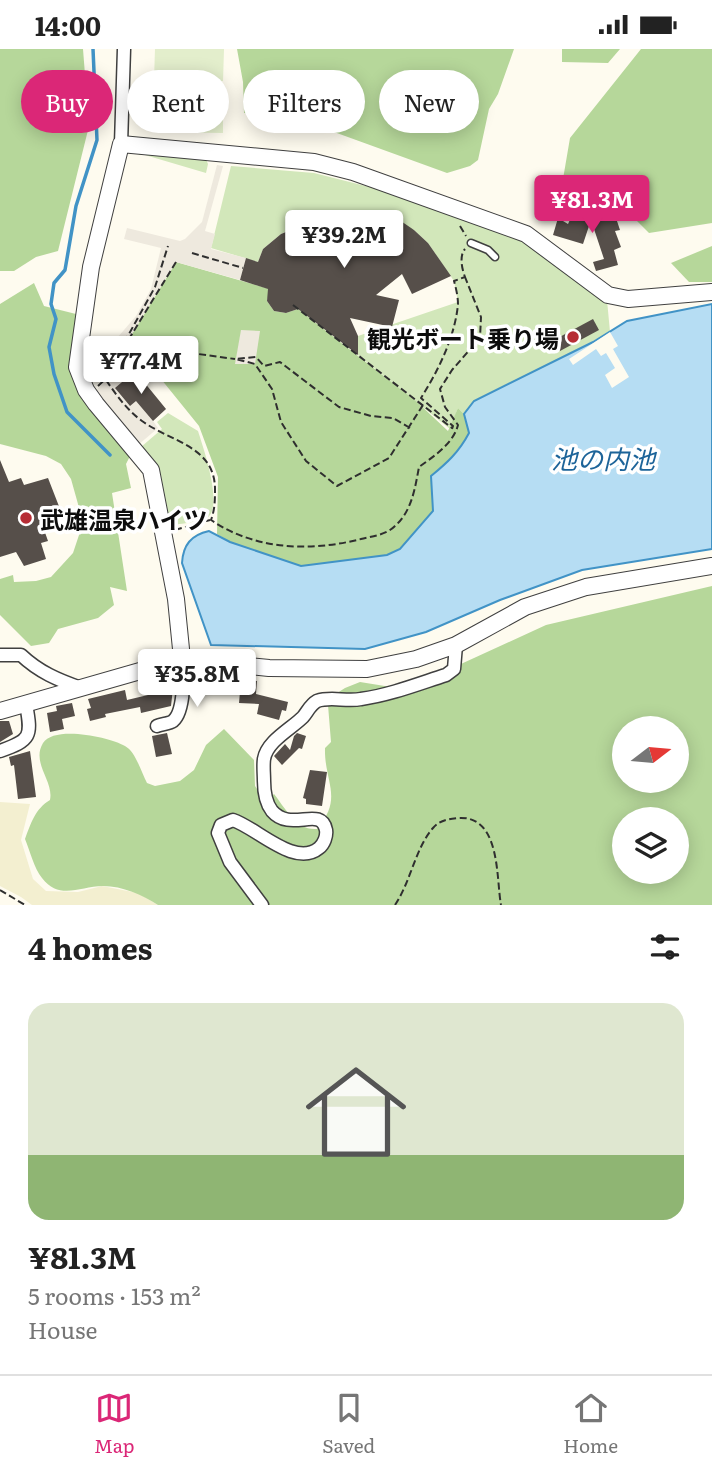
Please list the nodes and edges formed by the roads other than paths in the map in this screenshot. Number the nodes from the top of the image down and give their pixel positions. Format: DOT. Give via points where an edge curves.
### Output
graph roads {
  1 [pos="124,49"];
  2 [pos="121,144"];
  3 [pos="471,243"];
  4 [pos="495,257"];
  5 [pos="712,292"];
  6 [pos="712,566"];
  7 [pos="456,645"];
  8 [pos="0,655"];
  9 [pos="182,659"];
  10 [pos="82,689"];
  11 [pos="26,704"];
  12 [pos="0,711"];
  13 [pos="157,726"];
  14 [pos="0,751"];
  15 [pos="262,905"];
  1 -- 2 [label="street"];
  2 -- 5 [label="street" via="314,162 354,172 526,234 608,295 628,299"];
  2 -- 9 [label="street" via="91,267 77,367 91,397 151,470 176,599"];
  3 -- 4 [label="lane"];
  6 -- 7 [label="street" via="586,587 525,607"];
  7 -- 9 [label="street" via="367,669 269,668"];
  7 -- 15 [label="street" via="454,669 446,675 374,697 317,701 269,747 264,758 267,805 284,820 319,819 327,833 318,850 306,855 288,851 243,823 233,820 221,825 218,832 230,862"];
  8 -- 10 [label="street" via="20,655 57,680"];
  9 -- 10 [label="street"];
  9 -- 13 [label="street" via="180,712 173,722"];
  10 -- 11 [label="street"];
  11 -- 12 [label="street"];
  11 -- 14 [label="street" via="27,736 22,743"];
}
